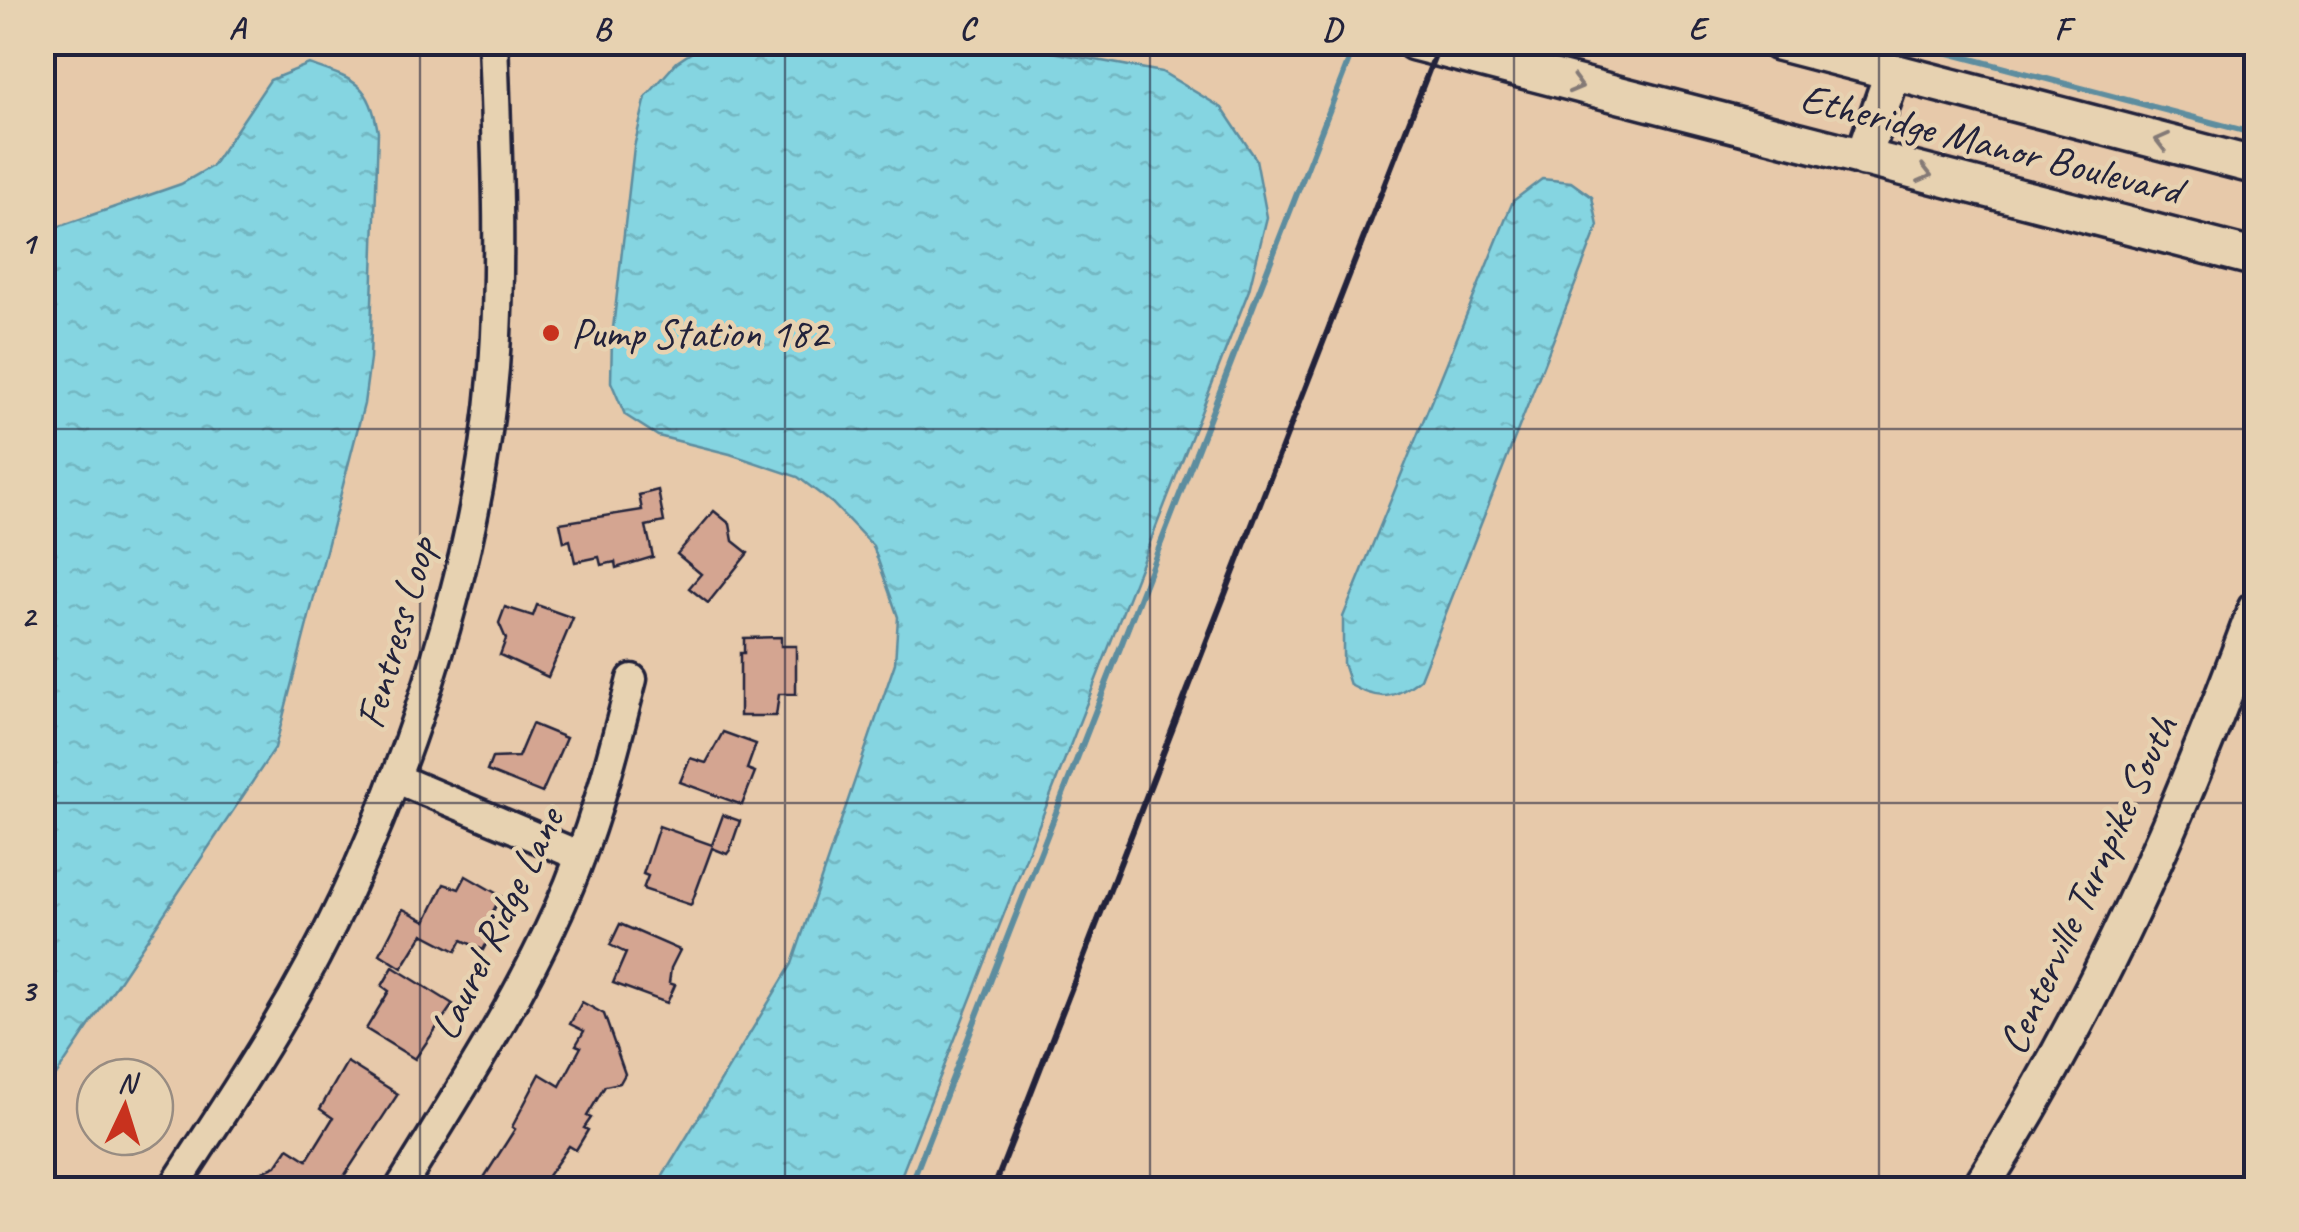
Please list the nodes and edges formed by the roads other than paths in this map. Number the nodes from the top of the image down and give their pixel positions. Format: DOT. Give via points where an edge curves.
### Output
graph roads {
  1 [pos="493,42"];
  2 [pos="1414,42"];
  3 [pos="1778,42"];
  4 [pos="1893,72"];
  5 [pos="1864,158"];
  6 [pos="2256,166"];
  7 [pos="2256,258"];
  8 [pos="2256,609"];
  9 [pos="632,679"];
  10 [pos="395,778"];
  11 [pos="580,856"];
  12 [pos="172,1190"];
  13 [pos="399,1190"];
  14 [pos="1979,1190"];
  1 -- 10 [label="street, Fentress Loop" via="498,167 492,386 477,489 446,615"];
  2 -- 5 [label="main road, Etheridge Manor Boulevard, one-way"];
  3 -- 4 [label="main road, Etheridge Manor Boulevard"];
  4 -- 5 [label="main road"];
  6 -- 4 [label="main road, Etheridge Manor Boulevard, one-way"];
  5 -- 7 [label="main road, Etheridge Manor Boulevard, one-way"];
  8 -- 14 [label="main road, Centerville Turnpike South" via="2178,815 2064,1047"];
  9 -- 11 [label="street, Laurel Ridge Lane"];
  10 -- 11 [label="street"];
  10 -- 12 [label="street, Fentress Loop" via="276,1028"];
  11 -- 13 [label="street, Laurel Ridge Lane" via="512,1005"];
}
